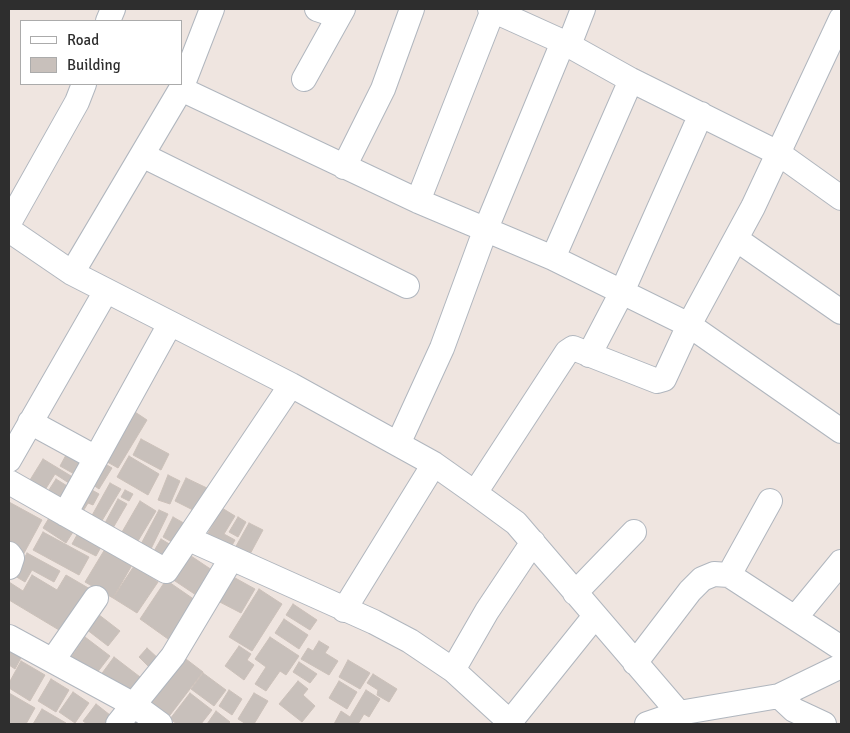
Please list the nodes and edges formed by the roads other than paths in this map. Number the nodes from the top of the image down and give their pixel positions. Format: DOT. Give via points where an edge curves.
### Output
graph roads {
  1 [pos="212,9"];
  2 [pos="412,9"];
  3 [pos="492,9"];
  4 [pos="584,9"];
  5 [pos="823,9"];
  6 [pos="333,11"];
  7 [pos="841,19"];
  8 [pos="566,44"];
  9 [pos="834,55"];
  10 [pos="304,79"];
  11 [pos="631,80"];
  12 [pos="84,85"];
  13 [pos="181,89"];
  14 [pos="702,114"];
  15 [pos="778,153"];
  16 [pos="142,155"];
  17 [pos="344,167"];
  18 [pos="841,198"];
  19 [pos="418,201"];
  20 [pos="9,223"];
  21 [pos="9,230"];
  22 [pos="486,232"];
  23 [pos="736,239"];
  24 [pos="553,258"];
  25 [pos="72,273"];
  26 [pos="407,286"];
  27 [pos="106,291"];
  28 [pos="622,292"];
  29 [pos="841,312"];
  30 [pos="170,324"];
  31 [pos="689,325"];
  32 [pos="589,355"];
  33 [pos="291,385"];
  34 [pos="30,422"];
  35 [pos="841,431"];
  36 [pos="398,444"];
  37 [pos="96,458"];
  38 [pos="9,460"];
  39 [pos="434,464"];
  40 [pos="9,482"];
  41 [pos="474,493"];
  42 [pos="770,501"];
  43 [pos="65,514"];
  44 [pos="634,532"];
  45 [pos="189,539"];
  46 [pos="534,542"];
  47 [pos="9,554"];
  48 [pos="232,559"];
  49 [pos="841,562"];
  50 [pos="9,567"];
  51 [pos="730,575"];
  52 [pos="575,593"];
  53 [pos="96,598"];
  54 [pos="344,610"];
  55 [pos="595,616"];
  56 [pos="794,618"];
  57 [pos="9,637"];
  58 [pos="841,648"];
  59 [pos="53,660"];
  60 [pos="635,663"];
  61 [pos="841,666"];
  62 [pos="453,670"];
  63 [pos="778,696"];
  64 [pos="134,706"];
  65 [pos="679,713"];
  66 [pos="511,723"];
  67 [pos="118,724"];
  68 [pos="160,724"];
  69 [pos="647,724"];
  70 [pos="824,724"];
  1 -- 13 [label="street"];
  2 -- 17 [label="street" via="383,89"];
  3 -- 8 [label="street"];
  3 -- 19 [label="street"];
  4 -- 8 [label="street"];
  5 -- 7 [label="street"];
  6 -- 10 [label="street"];
  7 -- 9 [label="street"];
  8 -- 11 [label="street"];
  8 -- 22 [label="street"];
  9 -- 15 [label="street"];
  11 -- 14 [label="street"];
  11 -- 24 [label="street"];
  12 -- 20 [label="street"];
  13 -- 16 [label="street"];
  13 -- 17 [label="street"];
  14 -- 15 [label="street"];
  14 -- 28 [label="street"];
  15 -- 18 [label="street"];
  15 -- 23 [label="street"];
  16 -- 25 [label="street"];
  16 -- 26 [label="street"];
  17 -- 19 [label="street"];
  19 -- 22 [label="street"];
  21 -- 25 [label="street"];
  22 -- 24 [label="street"];
  22 -- 36 [label="street" via="442,348"];
  23 -- 29 [label="street"];
  23 -- 31 [label="street"];
  24 -- 28 [label="street"];
  25 -- 27 [label="street"];
  27 -- 30 [label="street"];
  27 -- 34 [label="street"];
  28 -- 31 [label="street"];
  28 -- 32 [label="street"];
  30 -- 33 [label="street"];
  30 -- 37 [label="street"];
  31 -- 32 [label="street" via="664,379 658,381"];
  31 -- 35 [label="street"];
  32 -- 41 [label="street" via="573,348 567,352"];
  33 -- 36 [label="street"];
  33 -- 45 [label="street"];
  34 -- 37 [label="street"];
  34 -- 38 [label="street"];
  36 -- 39 [label="street"];
  37 -- 43 [label="street"];
  39 -- 41 [label="street"];
  39 -- 54 [label="street"];
  40 -- 43 [label="street"];
  41 -- 46 [label="street" via="516,523"];
  42 -- 51 [label="street"];
  43 -- 45 [label="street" via="166,571"];
  44 -- 52 [label="street"];
  45 -- 48 [label="street"];
  46 -- 52 [label="street"];
  46 -- 62 [label="street" via="487,611"];
  47 -- 50 [label="street" via="12,558"];
  48 -- 54 [label="street"];
  48 -- 64 [label="street" via="173,656"];
  49 -- 56 [label="street"];
  51 -- 56 [label="street"];
  51 -- 60 [label="street" via="714,574 702,579"];
  52 -- 55 [label="street"];
  53 -- 59 [label="street"];
  54 -- 62 [label="street" via="410,641"];
  55 -- 60 [label="street"];
  55 -- 66 [label="street"];
  56 -- 58 [label="street"];
  57 -- 59 [label="street"];
  59 -- 64 [label="street"];
  60 -- 65 [label="street"];
  61 -- 63 [label="street"];
  62 -- 66 [label="street"];
  63 -- 65 [label="street"];
  63 -- 70 [label="street" via="794,710"];
  64 -- 67 [label="street"];
  64 -- 68 [label="street"];
  65 -- 69 [label="street"];
}
